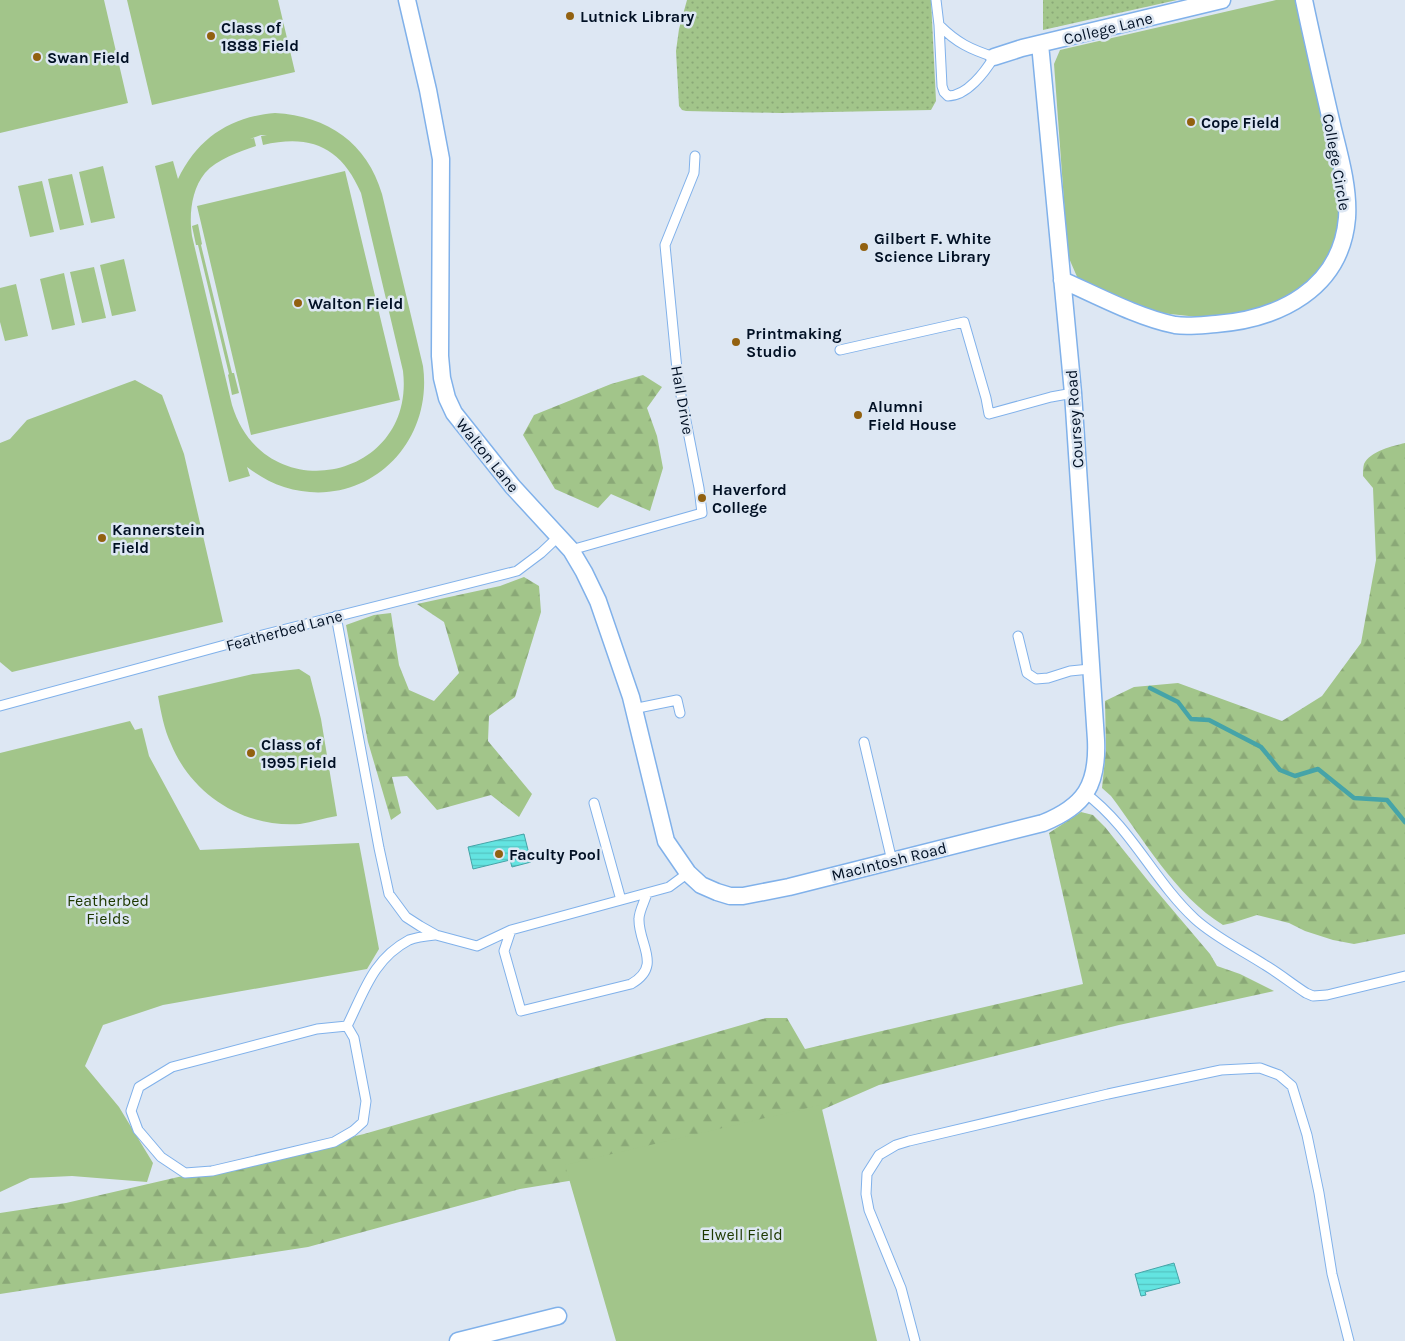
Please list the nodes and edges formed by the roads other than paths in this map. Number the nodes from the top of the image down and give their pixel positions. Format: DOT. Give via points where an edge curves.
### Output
graph roads {
  1 [pos="407,0"];
  2 [pos="936,0"];
  3 [pos="1222,0"];
  4 [pos="1304,0"];
  5 [pos="940,25"];
  6 [pos="1040,44"];
  7 [pos="994,57"];
  8 [pos="695,156"];
  9 [pos="1062,280"];
  10 [pos="840,350"];
  11 [pos="1073,393"];
  12 [pos="558,537"];
  13 [pos="571,550"];
  14 [pos="336,616"];
  15 [pos="1018,636"];
  16 [pos="1090,670"];
  17 [pos="0,706"];
  18 [pos="633,709"];
  19 [pos="680,713"];
  20 [pos="864,742"];
  21 [pos="1085,793"];
  22 [pos="594,803"];
  23 [pos="892,860"];
  24 [pos="688,873"];
  25 [pos="647,893"];
  26 [pos="621,900"];
  27 [pos="511,930"];
  28 [pos="436,935"];
  29 [pos="1405,976"];
  30 [pos="347,1026"];
  31 [pos="558,1316"];
  32 [pos="458,1341"];
  33 [pos="914,1341"];
  34 [pos="1350,1341"];
  1 -- 12 [label="street, Walton Lane" via="441,159 440,356 446,398 470,435"];
  2 -- 5 [label="lane"];
  3 -- 6 [label="street, College Lane"];
  4 -- 9 [label="street, College Circle" via="1339,157 1347,218 1339,249 1318,285 1290,305 1261,317 1194,326 1155,319"];
  5 -- 7 [label="lane" via="963,46"];
  5 -- 7 [label="lane" via="942,86 948,96 958,95 968,87"];
  6 -- 7 [label="street, College Lane"];
  6 -- 9 [label="street, Coursey Road"];
  8 -- 13 [label="lane, Hall Drive" via="694,173 665,244 678,380 702,513"];
  9 -- 11 [label="street, Coursey Road"];
  10 -- 11 [label="lane" via="964,322 989,414"];
  11 -- 16 [label="street, Coursey Road"];
  12 -- 13 [label="street, Walton Lane"];
  12 -- 14 [label="lane, Featherbed Lane" via="517,571"];
  13 -- 18 [label="street, Walton Lane" via="598,601"];
  14 -- 17 [label="lane, Featherbed Lane"];
  14 -- 28 [label="lane" via="390,894 406,917"];
  15 -- 16 [label="lane" via="1027,673 1036,679"];
  16 -- 21 [label="street, Coursey Road" via="1097,760"];
  18 -- 19 [label="lane" via="677,700"];
  18 -- 24 [label="street, Walton Lane" via="666,840"];
  20 -- 23 [label="lane"];
  21 -- 23 [label="street, MacIntosh Road" via="1070,810 1043,823"];
  21 -- 29 [label="lane" via="1108,812 1195,919 1306,993 1327,995"];
  22 -- 26 [label="lane"];
  23 -- 24 [label="street, MacIntosh Road" via="744,896 717,892 701,885"];
  24 -- 25 [label="lane" via="669,887"];
  25 -- 26 [label="lane"];
  25 -- 27 [label="lane" via="639,919 648,958 645,971 632,984 520,1011 504,951"];
  26 -- 27 [label="lane"];
  27 -- 28 [label="lane" via="477,946"];
  28 -- 30 [label="lane" via="410,939 387,955 373,971"];
  30 -- 30 [label="lane" via="317,1029 172,1067 139,1087 131,1111 138,1130 161,1157 184,1173 212,1171 334,1142 362,1122 366,1101 354,1038"];
  31 -- 32 [label="street"];
  33 -- 34 [label="lane" via="901,1288 869,1210 867,1174 879,1155 909,1141 1108,1094 1221,1070 1260,1068 1279,1075 1292,1086 1311,1152 1332,1274"];
}
